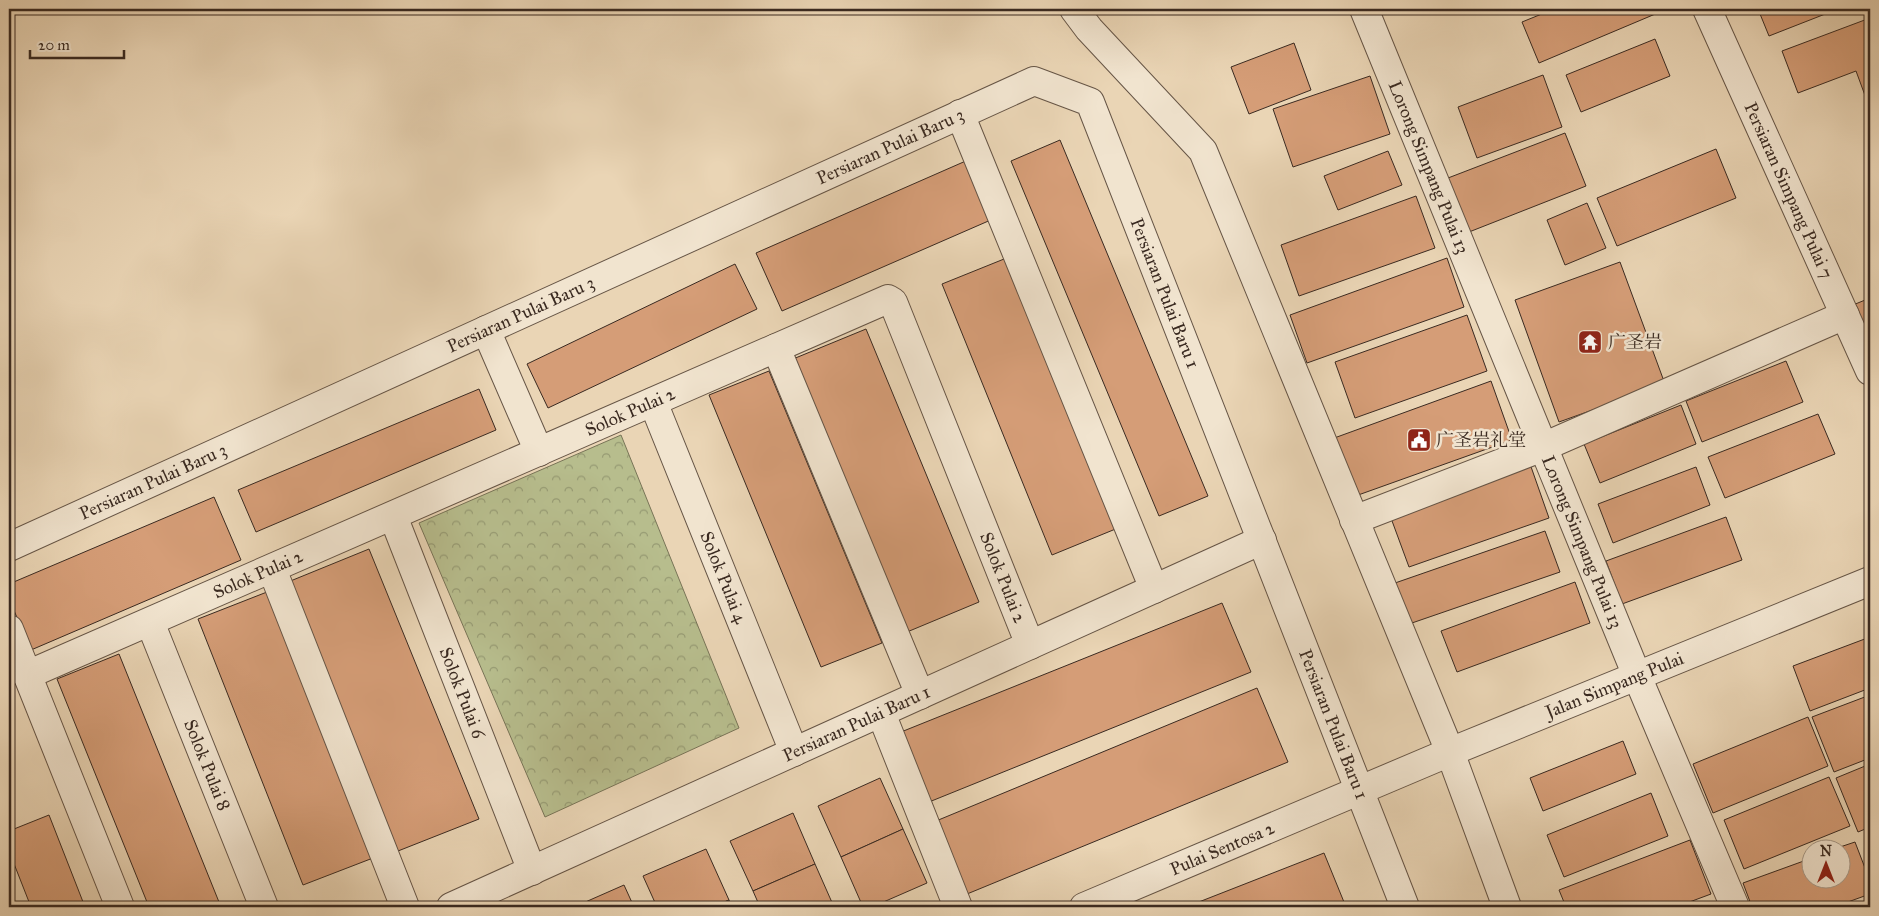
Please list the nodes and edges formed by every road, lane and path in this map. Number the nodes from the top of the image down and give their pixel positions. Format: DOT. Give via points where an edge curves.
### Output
graph roads {
  1 [pos="1074,9"];
  2 [pos="1364,9"];
  3 [pos="1708,9"];
  4 [pos="1034,81"];
  5 [pos="960,114"];
  6 [pos="1845,315"];
  7 [pos="486,330"];
  8 [pos="776,348"];
  9 [pos="1870,372"];
  10 [pos="653,402"];
  11 [pos="1543,447"];
  12 [pos="539,452"];
  13 [pos="392,516"];
  14 [pos="1354,520"];
  15 [pos="1262,540"];
  16 [pos="9,547"];
  17 [pos="272,568"];
  18 [pos="1870,581"];
  19 [pos="1154,589"];
  20 [pos="150,622"];
  21 [pos="9,628"];
  22 [pos="1030,645"];
  23 [pos="28,676"];
  24 [pos="1637,676"];
  25 [pos="920,695"];
  26 [pos="881,713"];
  27 [pos="794,752"];
  28 [pos="1450,752"];
  29 [pos="1360,791"];
  30 [pos="532,871"];
  31 [pos="120,907"];
  32 [pos="264,907"];
  33 [pos="405,907"];
  34 [pos="452,907"];
  35 [pos="958,907"];
  36 [pos="1084,907"];
  37 [pos="1405,907"];
  38 [pos="1507,907"];
  39 [pos="1734,907"];
  1 -- 14 [label="street" via="1203,150"];
  2 -- 11 [label="street, Lorong Simpang Pulai 13"];
  3 -- 6 [label="street, Persiaran Simpang Pulai 7"];
  4 -- 5 [label="street, Persiaran Pulai Baru 3"];
  4 -- 15 [label="street, Persiaran Pulai Baru 1" via="1090,102"];
  5 -- 7 [label="street, Persiaran Pulai Baru 3"];
  5 -- 19 [label="street"];
  6 -- 9 [label="street, Persiaran Simpang Pulai 7"];
  6 -- 11 [label="street"];
  7 -- 12 [label="street"];
  7 -- 16 [label="street, Persiaran Pulai Baru 3"];
  8 -- 10 [label="street, Solok Pulai 2"];
  8 -- 22 [label="street, Solok Pulai 2" via="892,300"];
  8 -- 25 [label="street"];
  10 -- 12 [label="street, Solok Pulai 2"];
  10 -- 27 [label="street, Solok Pulai 4"];
  11 -- 14 [label="street"];
  11 -- 24 [label="street, Lorong Simpang Pulai 13"];
  12 -- 13 [label="street, Solok Pulai 2"];
  13 -- 17 [label="street, Solok Pulai 2"];
  13 -- 30 [label="street, Solok Pulai 6"];
  14 -- 28 [label="street"];
  15 -- 19 [label="street, Persiaran Pulai Baru 1"];
  15 -- 29 [label="street, Persiaran Pulai Baru 1"];
  17 -- 20 [label="street, Solok Pulai 2"];
  17 -- 33 [label="street"];
  18 -- 24 [label="street, Jalan Simpang Pulai"];
  19 -- 22 [label="street, Persiaran Pulai Baru 1"];
  20 -- 23 [label="street, Solok Pulai 2"];
  20 -- 32 [label="street, Solok Pulai 8"];
  21 -- 23 [label="street"];
  22 -- 25 [label="street, Persiaran Pulai Baru 1"];
  23 -- 31 [label="street"];
  24 -- 28 [label="street, Jalan Simpang Pulai"];
  24 -- 39 [label="street, Lorong Simpang Pulai 13"];
  25 -- 26 [label="street, Persiaran Pulai Baru 1"];
  26 -- 27 [label="street, Persiaran Pulai Baru 1"];
  26 -- 35 [label="street"];
  27 -- 30 [label="street, Persiaran Pulai Baru 1"];
  28 -- 29 [label="street, Jalan Simpang Pulai"];
  28 -- 38 [label="street"];
  29 -- 36 [label="street, Pulai Sentosa 2"];
  29 -- 37 [label="street, Persiaran Pulai Baru 1"];
  30 -- 34 [label="street, Persiaran Pulai Baru 1"];
}
